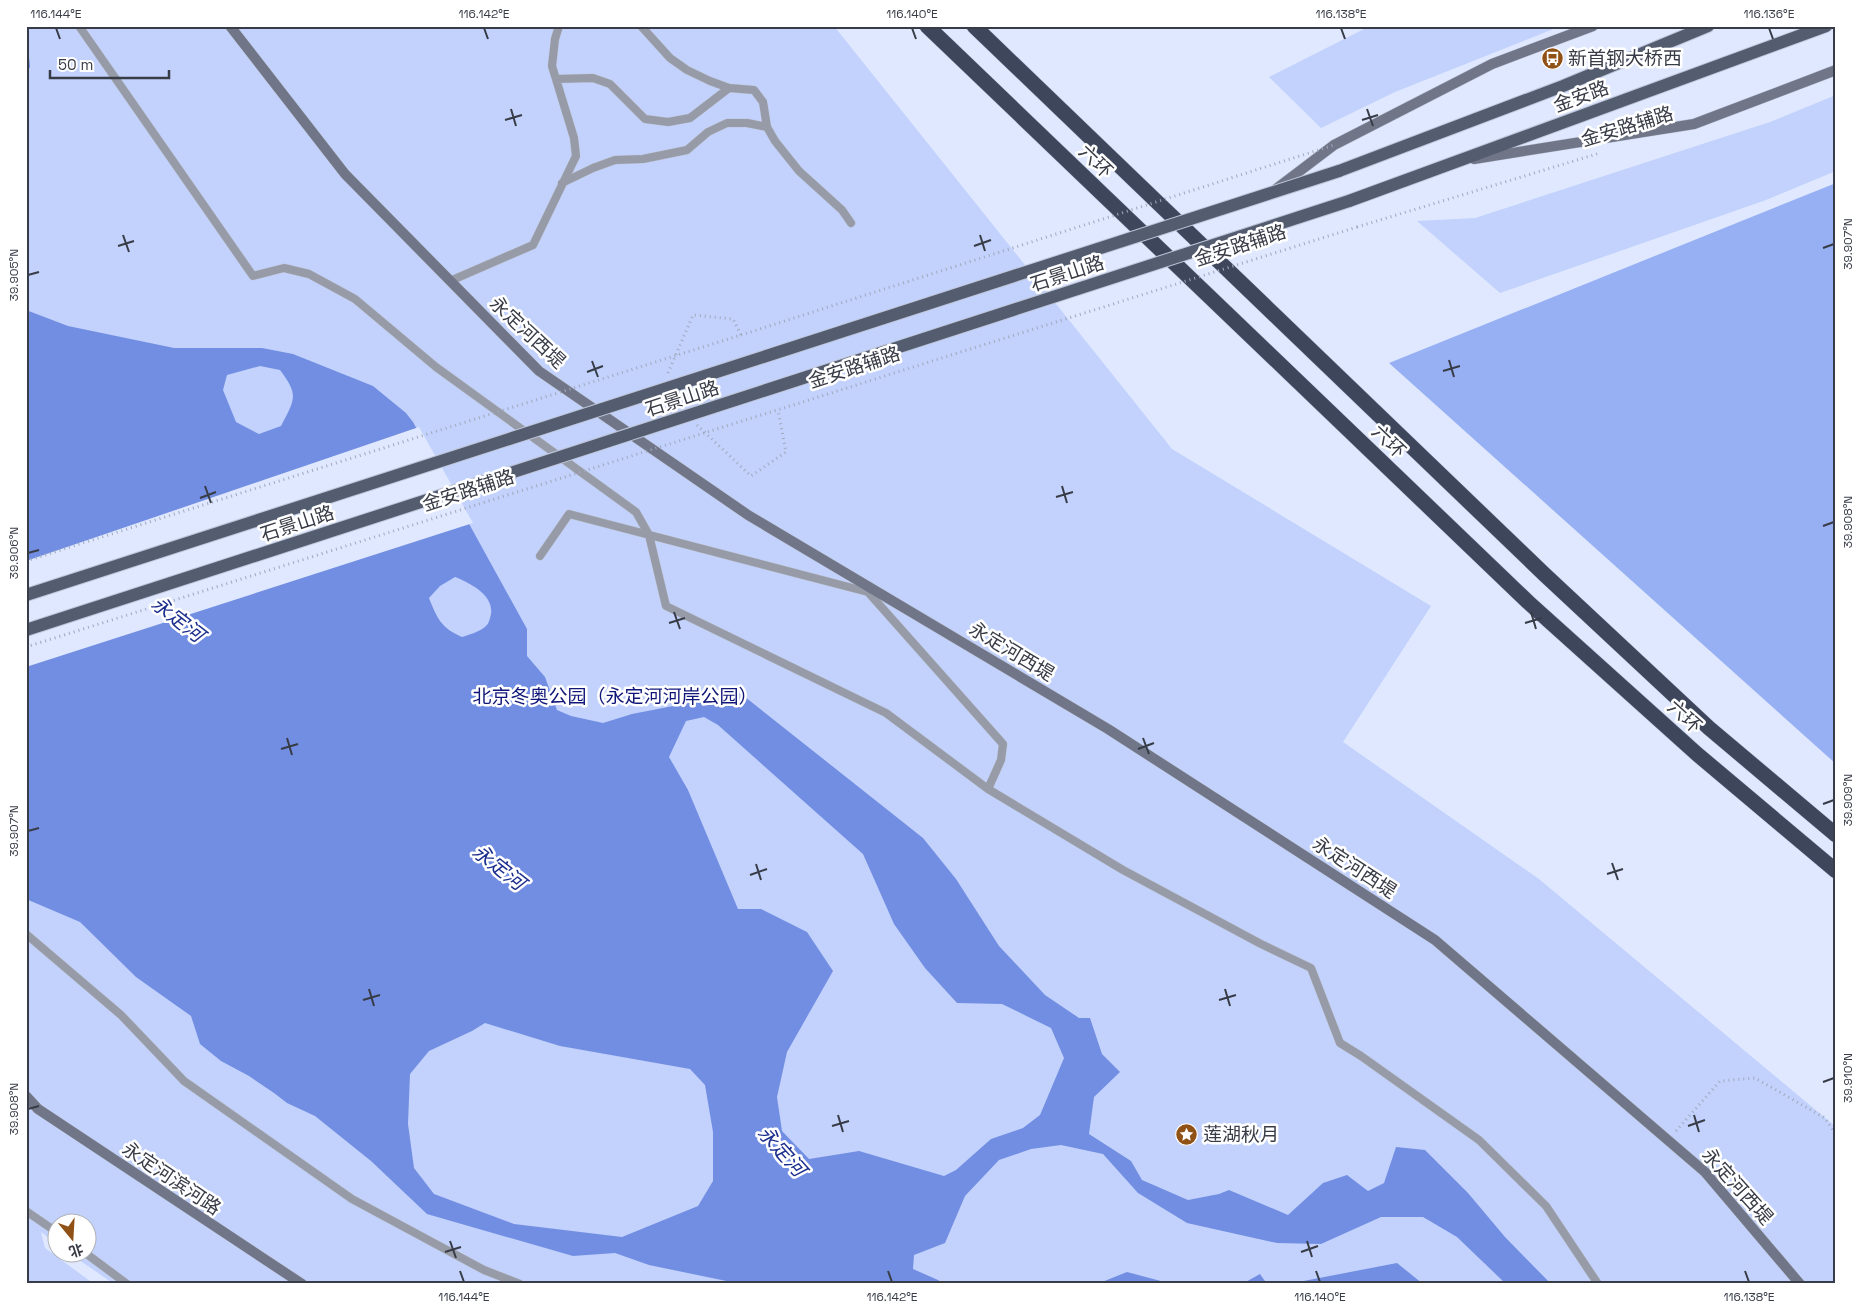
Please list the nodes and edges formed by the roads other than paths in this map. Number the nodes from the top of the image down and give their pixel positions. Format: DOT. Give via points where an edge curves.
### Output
graph roads {
  1 [pos="79,26"];
  2 [pos="230,26"];
  3 [pos="559,26"];
  4 [pos="641,26"];
  5 [pos="927,26"];
  6 [pos="974,26"];
  7 [pos="1594,26"];
  8 [pos="1708,26"];
  9 [pos="1826,26"];
  10 [pos="1836,70"];
  11 [pos="556,79"];
  12 [pos="729,88"];
  13 [pos="767,128"];
  14 [pos="1453,162"];
  15 [pos="1339,171"];
  16 [pos="562,183"];
  17 [pos="1272,192"];
  18 [pos="1349,201"];
  19 [pos="852,223"];
  20 [pos="450,281"];
  21 [pos="649,535"];
  22 [pos="540,556"];
  23 [pos="868,589"];
  24 [pos="26,595"];
  25 [pos="26,630"];
  26 [pos="988,789"];
  27 [pos="1836,835"];
  28 [pos="1836,871"];
  29 [pos="26,934"];
  30 [pos="26,1096"];
  31 [pos="26,1211"];
  32 [pos="48,1226"];
  33 [pos="97,1262"];
  34 [pos="127,1284"];
  35 [pos="302,1284"];
  36 [pos="520,1284"];
  37 [pos="1598,1284"];
  38 [pos="1800,1284"];
  1 -- 21 [label="lane" via="253,276 284,268 310,274 355,299 436,367 636,512"];
  2 -- 20 [label="street, 永定河西堤" via="345,174"];
  3 -- 11 [label="lane" via="552,66"];
  4 -- 12 [label="lane" via="670,58"];
  5 -- 28 [label="highway, 六环" via="1528,602 1697,754"];
  6 -- 27 [label="highway, 六环" via="1544,574 1709,728"];
  7 -- 17 [label="street" via="1492,64 1334,145"];
  8 -- 15 [label="main road, 金安路" via="1563,86"];
  9 -- 14 [label="main road, 金安路"];
  10 -- 14 [label="street, 金安路辅路" via="1694,124"];
  11 -- 12 [label="lane" via="593,78 610,84 645,119 668,122 690,118"];
  11 -- 16 [label="lane" via="574,138 576,156"];
  12 -- 13 [label="lane" via="754,90 763,102"];
  13 -- 16 [label="lane" via="727,123 708,132 687,150 642,160 615,160"];
  13 -- 19 [label="lane" via="799,172"];
  14 -- 18 [label="main road, 金安路"];
  15 -- 17 [label="main road, 石景山路, bridge"];
  16 -- 20 [label="lane" via="533,245"];
  17 -- 24 [label="main road, 石景山路, bridge"];
  18 -- 25 [label="main road, 石景山路, bridge"];
  20 -- 23 [label="street, 永定河西堤" via="539,371 748,515"];
  21 -- 22 [label="lane" via="569,514"];
  21 -- 23 [label="lane"];
  21 -- 26 [label="lane" via="666,606 886,713"];
  23 -- 26 [label="lane" via="1003,744 1001,760"];
  23 -- 38 [label="street, 永定河西堤" via="1108,729 1435,940 1705,1172"];
  26 -- 37 [label="lane" via="1123,870 1311,968 1340,1043 1479,1140 1546,1206"];
  29 -- 36 [label="lane" via="121,1015 184,1082 352,1199 484,1270"];
  30 -- 35 [label="street, 永定河滨河路" via="38,1110"];
  31 -- 32 [label="lane"];
  33 -- 34 [label="lane"];
}
